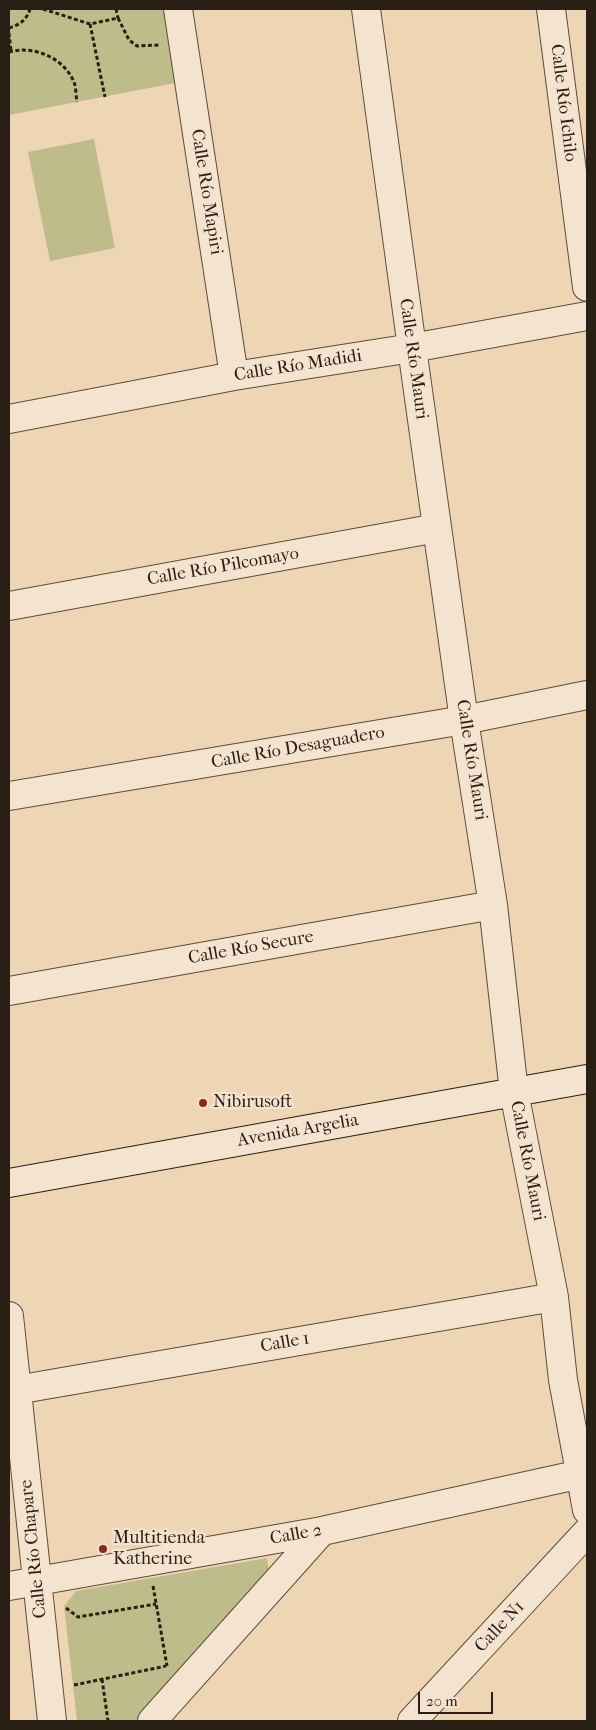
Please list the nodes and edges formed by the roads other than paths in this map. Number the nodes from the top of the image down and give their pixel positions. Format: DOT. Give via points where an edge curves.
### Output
graph roads {
  1 [pos="178,9"];
  2 [pos="366,9"];
  3 [pos="551,9"];
  4 [pos="587,287"];
  5 [pos="587,316"];
  6 [pos="412,348"];
  7 [pos="234,376"];
  8 [pos="9,419"];
  9 [pos="437,528"];
  10 [pos="9,606"];
  11 [pos="587,695"];
  12 [pos="464,720"];
  13 [pos="9,796"];
  14 [pos="492,905"];
  15 [pos="9,992"];
  16 [pos="587,1079"];
  17 [pos="514,1092"];
  18 [pos="9,1183"];
  19 [pos="554,1296"];
  20 [pos="9,1316"];
  21 [pos="563,1380"];
  22 [pos="16,1390"];
  23 [pos="587,1395"];
  24 [pos="581,1474"];
  25 [pos="587,1510"];
  26 [pos="322,1531"];
  27 [pos="587,1532"];
  28 [pos="38,1581"];
  29 [pos="9,1586"];
  30 [pos="52,1721"];
  31 [pos="152,1721"];
  32 [pos="412,1721"];
  1 -- 7 [label="street, Calle Río Mapiri"];
  2 -- 6 [label="street, Calle Río Mauri"];
  3 -- 4 [label="street, Calle Río Ichilo"];
  5 -- 6 [label="street, Calle Río Madidi"];
  6 -- 7 [label="street, Calle Río Madidi"];
  6 -- 9 [label="street, Calle Río Mauri"];
  7 -- 8 [label="street, Calle Río Madidi"];
  9 -- 10 [label="street, Calle Río Pilcomayo"];
  9 -- 12 [label="street, Calle Río Mauri"];
  11 -- 12 [label="street, Calle Río Desaguadero"];
  12 -- 13 [label="street, Calle Río Desaguadero"];
  12 -- 14 [label="street, Calle Río Mauri"];
  14 -- 15 [label="street, Calle Río Secure"];
  14 -- 17 [label="street, Calle Río Mauri"];
  16 -- 17 [label="street, Avenida Argelia"];
  17 -- 18 [label="street, Avenida Argelia"];
  17 -- 19 [label="street, Calle Río Mauri"];
  19 -- 21 [label="street, Calle Río Mauri"];
  19 -- 22 [label="street, Calle 1"];
  20 -- 22 [label="street, Calle Río Chapare"];
  21 -- 23 [label="street"];
  21 -- 24 [label="street, Calle Río Mauri"];
  22 -- 28 [label="street, Calle Río Chapare"];
  24 -- 25 [label="street, Calle Río Mauri"];
  24 -- 26 [label="street, Calle 2"];
  26 -- 28 [label="street, Calle 2"];
  26 -- 31 [label="street"];
  27 -- 32 [label="street, Calle N1"];
  28 -- 29 [label="street, Calle 2"];
  28 -- 30 [label="street, Calle Río Chapare"];
}
